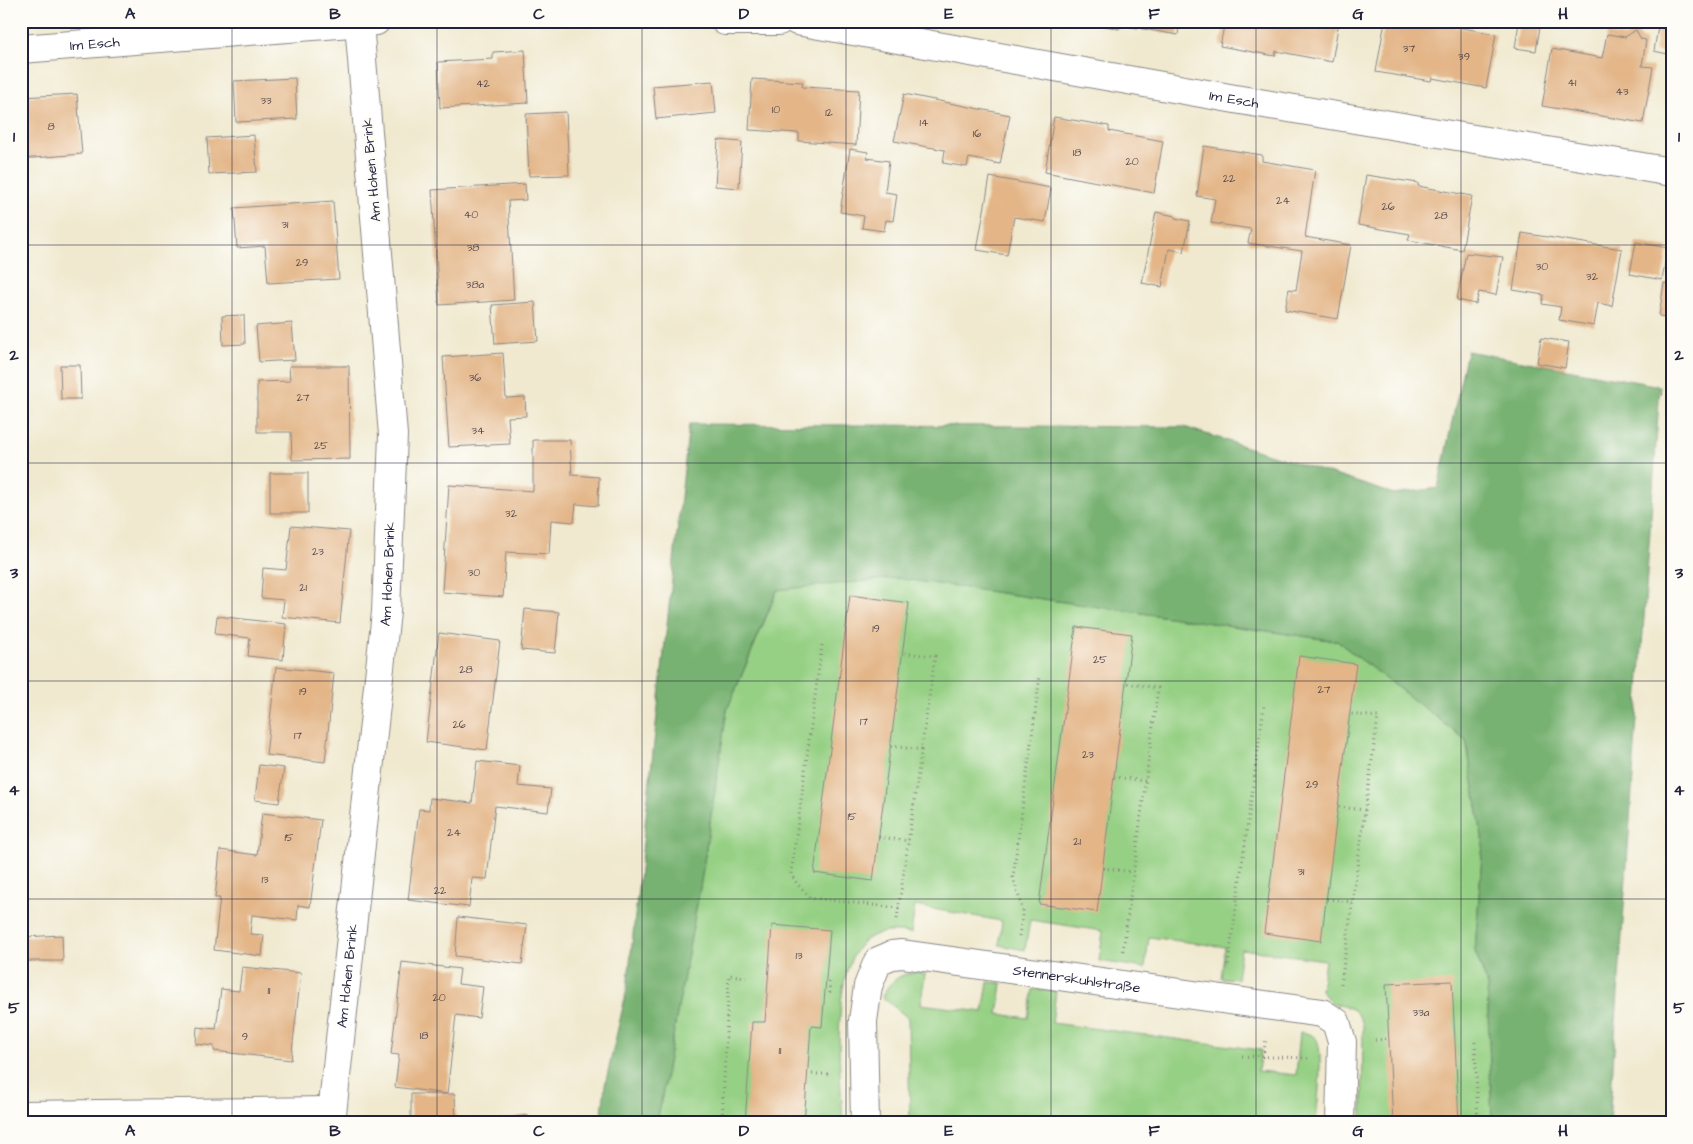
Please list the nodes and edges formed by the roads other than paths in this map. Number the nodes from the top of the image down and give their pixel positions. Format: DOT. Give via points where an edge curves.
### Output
graph roads {
  1 [pos="725,21"];
  2 [pos="778,21"];
  3 [pos="797,21"];
  4 [pos="368,22"];
  5 [pos="21,49"];
  6 [pos="1672,172"];
  7 [pos="21,1115"];
  8 [pos="331,1117"];
  9 [pos="865,1123"];
  10 [pos="1340,1123"];
  1 -- 2 [label="street"];
  3 -- 6 [label="street, Im Esch" via="1234,99"];
  4 -- 5 [label="street, Im Esch"];
  4 -- 8 [label="street, Am Hohen Brink" via="393,435 386,612"];
  7 -- 8 [label="street"];
  9 -- 10 [label="street, Stennerskuhlstraße" via="863,1021 868,986 878,961 902,954 1322,1013 1336,1022 1342,1042"];
}
